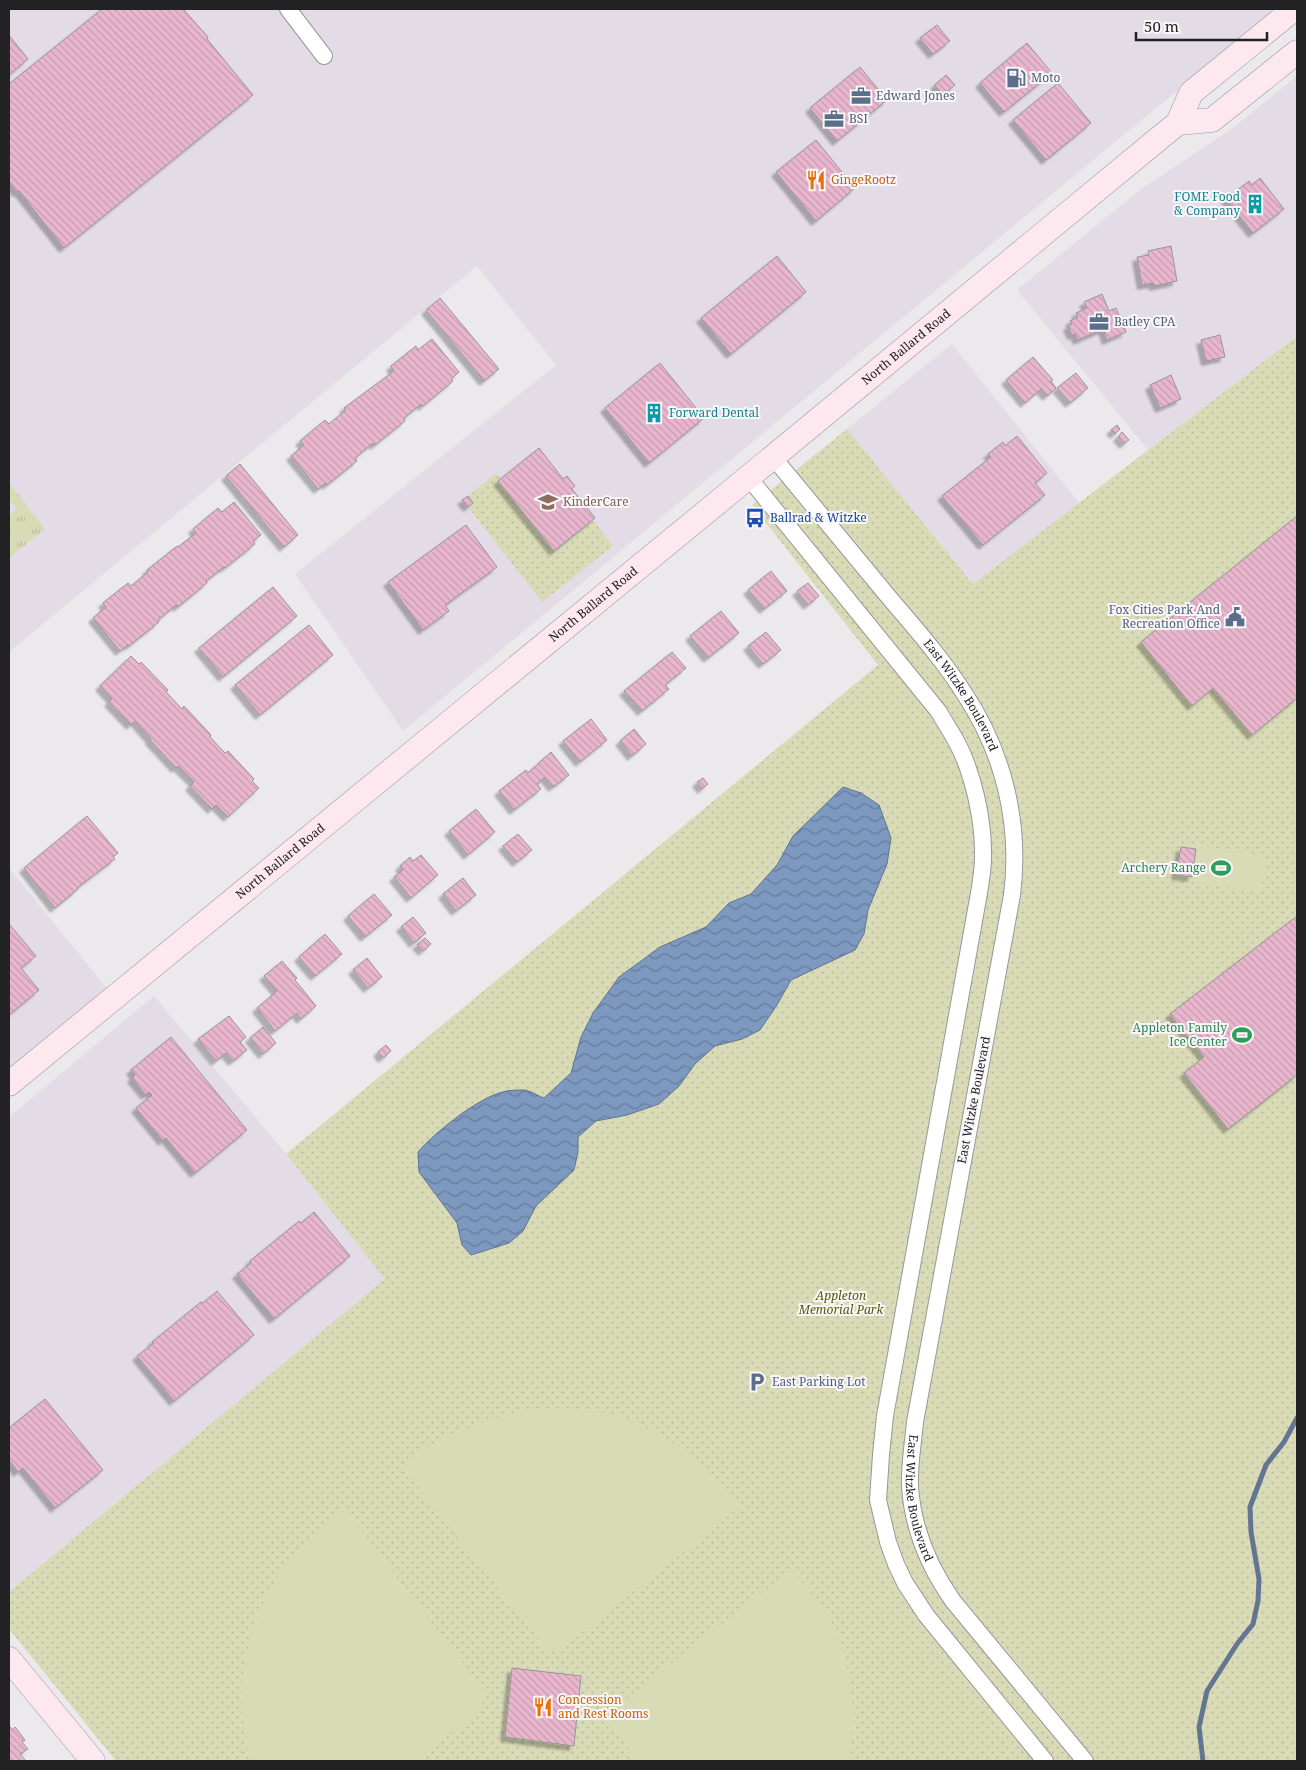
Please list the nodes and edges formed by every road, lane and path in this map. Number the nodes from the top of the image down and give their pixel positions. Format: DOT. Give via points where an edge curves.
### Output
graph roads {
  1 [pos="288,9"];
  2 [pos="1294,9"];
  3 [pos="1297,52"];
  4 [pos="324,56"];
  5 [pos="1178,123"];
  6 [pos="773,457"];
  7 [pos="748,478"];
  8 [pos="9,1084"];
  9 [pos="9,1659"];
  10 [pos="93,1761"];
  11 [pos="1045,1761"];
  12 [pos="1085,1761"];
  1 -- 4 [label="street"];
  2 -- 5 [label="main road, North Ballard Road" via="1191,93"];
  3 -- 5 [label="main road" via="1212,120"];
  5 -- 6 [label="main road, North Ballard Road"];
  6 -- 7 [label="main road, North Ballard Road"];
  6 -- 12 [label="street, East Witzke Boulevard" via="964,692 984,726 1004,778 1014,846 1012,895 915,1422 910,1488 918,1534 938,1580"];
  7 -- 8 [label="main road, North Ballard Road"];
  7 -- 11 [label="street, East Witzke Boulevard" via="939,712 959,747 975,794 983,858 979,892 885,1416 878,1500 888,1542 905,1583 926,1615"];
  9 -- 10 [label="main road"];
}
